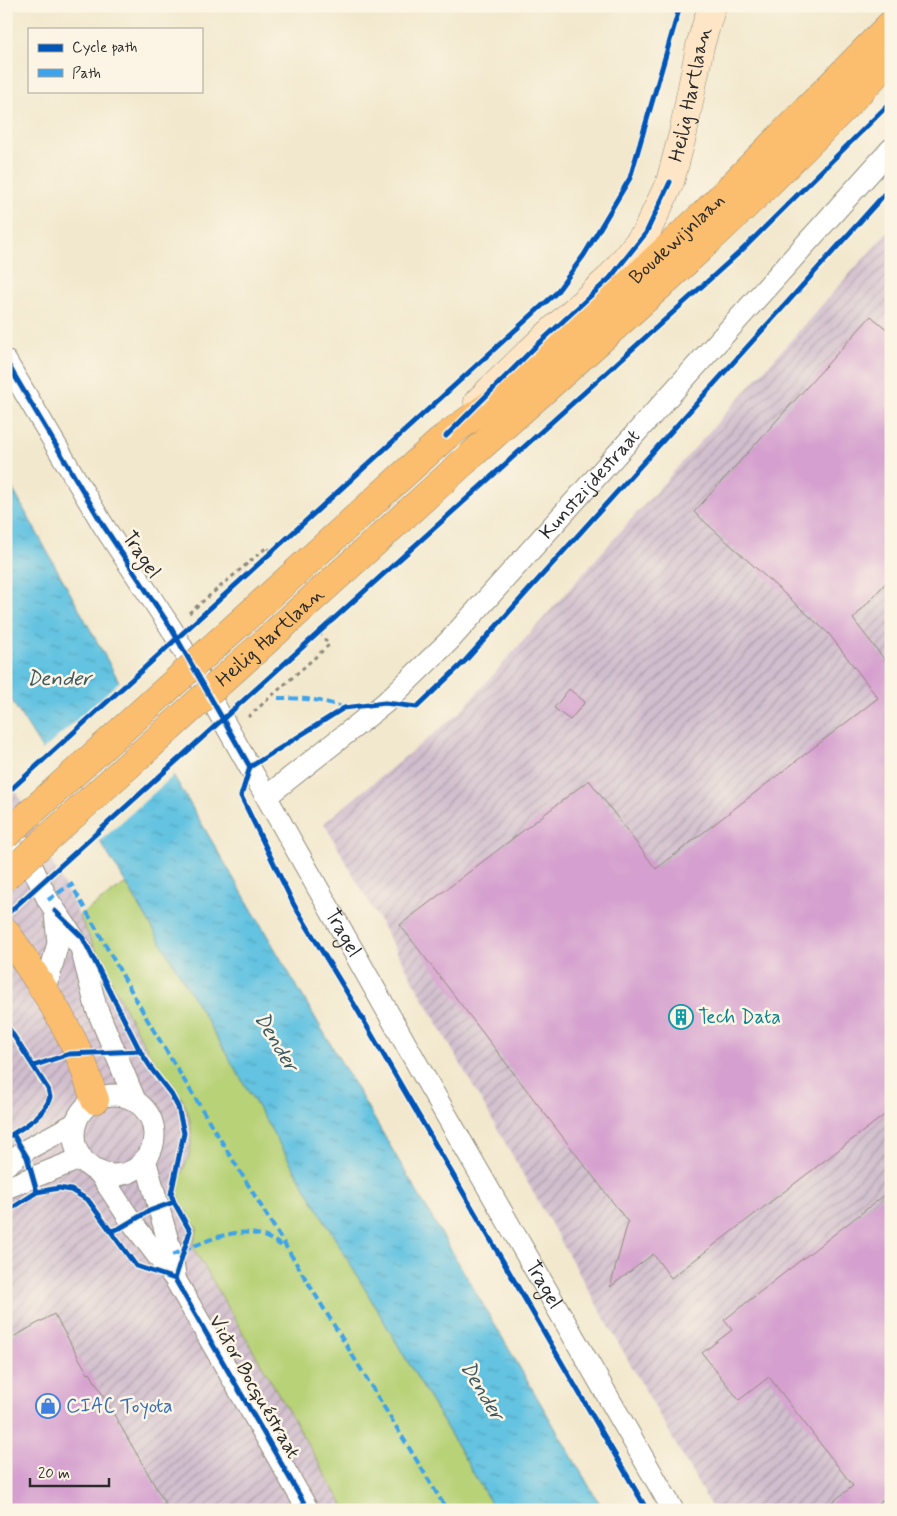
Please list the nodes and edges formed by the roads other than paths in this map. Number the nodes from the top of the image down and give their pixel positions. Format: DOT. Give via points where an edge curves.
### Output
graph roads {
  1 [pos="712,6"];
  2 [pos="891,24"];
  3 [pos="891,58"];
  4 [pos="891,149"];
  5 [pos="670,182"];
  6 [pos="6,361"];
  7 [pos="446,436"];
  8 [pos="467,460"];
  9 [pos="267,796"];
  10 [pos="6,820"];
  11 [pos="6,835"];
  12 [pos="6,876"];
  13 [pos="55,911"];
  14 [pos="6,932"];
  15 [pos="43,987"];
  16 [pos="95,1100"];
  17 [pos="135,1100"];
  18 [pos="76,1123"];
  19 [pos="146,1160"];
  20 [pos="6,1165"];
  21 [pos="90,1165"];
  22 [pos="6,1188"];
  23 [pos="175,1279"];
  24 [pos="308,1510"];
  25 [pos="673,1510"];
  1 -- 5 [label="main road, Heilig Hartlaan"];
  2 -- 7 [label="main road, Boudewijnlaan" via="714,205 616,296 505,394"];
  3 -- 8 [label="main road, Boudewijnlaan" via="722,227"];
  4 -- 9 [label="street, Kunstzijdestraat" via="449,641 385,703"];
  5 -- 7 [label="main road, Boudewijnlaan" via="646,233 610,278"];
  6 -- 9 [label="street, Tragel" via="103,525 171,628"];
  7 -- 11 [label="main road, Heilig Hartlaan, bridge"];
  8 -- 12 [label="main road, Heilig Hartlaan, bridge"];
  9 -- 25 [label="street, Tragel"];
  10 -- 13 [label="street"];
  13 -- 15 [label="street" via="58,943"];
  13 -- 17 [label="street" via="80,948 96,1007"];
  14 -- 15 [label="main road"];
  15 -- 16 [label="main road" via="80,1054"];
  16 -- 17 [label="street" via="109,1095"];
  16 -- 18 [label="street" via="83,1109"];
  17 -- 19 [label="street" via="144,1108 154,1128 154,1139"];
  18 -- 20 [label="street" via="24,1151"];
  18 -- 21 [label="street" via="76,1147"];
  19 -- 21 [label="street" via="122,1174 108,1174"];
  19 -- 23 [label="street" via="172,1255"];
  21 -- 22 [label="street"];
  21 -- 23 [label="street, Victor Bocquéstraat"];
  23 -- 24 [label="street, Victor Bocquéstraat"];
}
